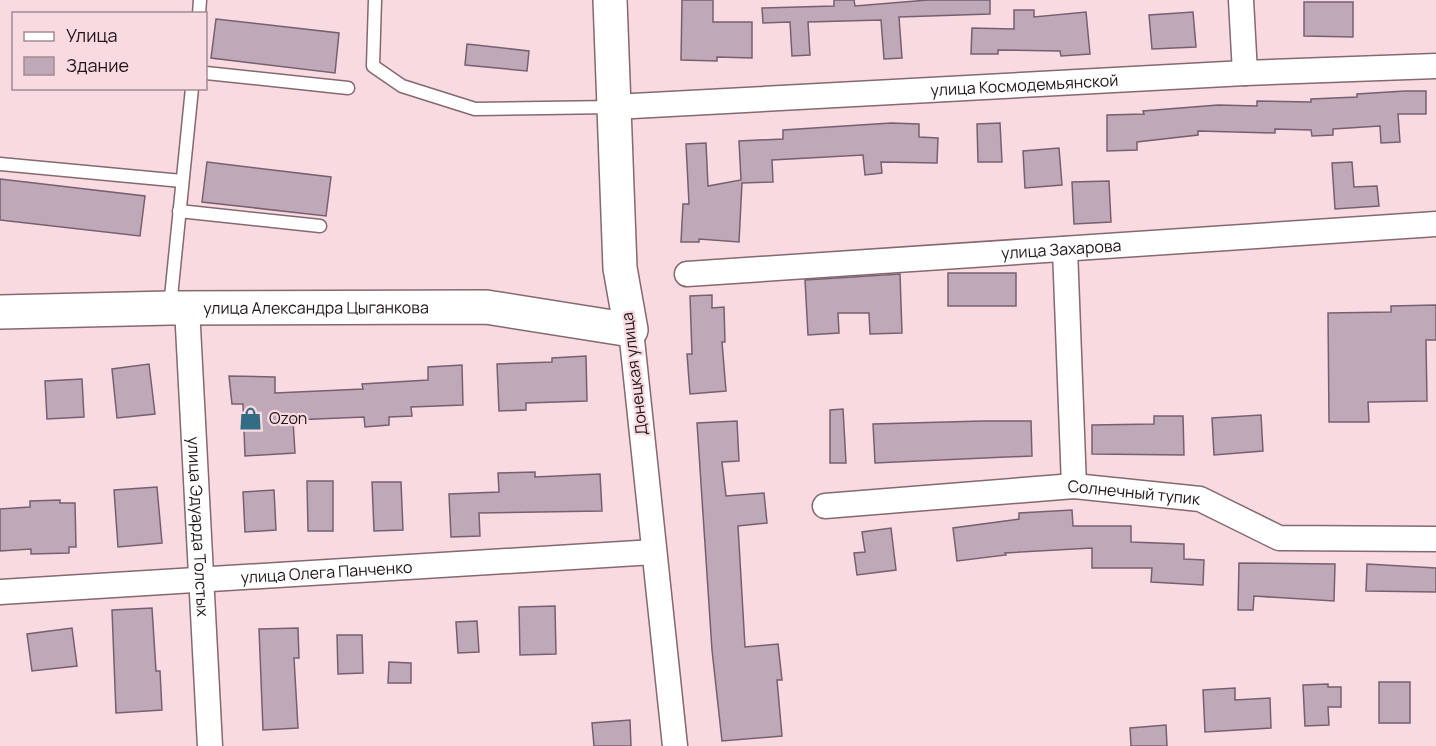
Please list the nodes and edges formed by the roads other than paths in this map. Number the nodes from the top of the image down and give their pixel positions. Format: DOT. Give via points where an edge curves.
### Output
graph roads {
  1 [pos="375,0"];
  2 [pos="610,0"];
  3 [pos="1241,0"];
  4 [pos="1436,66"];
  5 [pos="207,73"];
  6 [pos="1245,73"];
  7 [pos="348,88"];
  8 [pos="192,90"];
  9 [pos="614,106"];
  10 [pos="0,164"];
  11 [pos="182,181"];
  12 [pos="179,211"];
  13 [pos="1436,224"];
  14 [pos="320,226"];
  15 [pos="1065,249"];
  16 [pos="687,274"];
  17 [pos="178,308"];
  18 [pos="0,312"];
  19 [pos="631,330"];
  20 [pos="1074,486"];
  21 [pos="825,506"];
  22 [pos="1436,539"];
  23 [pos="654,552"];
  24 [pos="201,579"];
  25 [pos="0,592"];
  26 [pos="210,746"];
  27 [pos="675,746"];
  1 -- 9 [label="lane" via="372,66 402,86 475,108"];
  2 -- 9 [label="street, Донецкая улица"];
  3 -- 6 [label="street"];
  4 -- 6 [label="street, улица Космодемьянской"];
  5 -- 7 [label="lane"];
  6 -- 9 [label="street, улица Космодемьянской"];
  8 -- 11 [label="lane"];
  9 -- 19 [label="street, Донецкая улица" via="620,268"];
  10 -- 11 [label="lane"];
  11 -- 12 [label="lane"];
  12 -- 14 [label="lane"];
  12 -- 17 [label="lane"];
  13 -- 15 [label="street, улица Захарова"];
  15 -- 16 [label="street, улица Захарова"];
  15 -- 20 [label="street"];
  17 -- 18 [label="street, улица Александра Цыганкова"];
  17 -- 19 [label="street, улица Александра Цыганкова" via="486,307"];
  17 -- 24 [label="street, улица Эдуарда Толстых"];
  19 -- 23 [label="street, Донецкая улица"];
  20 -- 21 [label="street, Солнечный тупик"];
  20 -- 22 [label="street, Солнечный тупик" via="1200,499 1279,538"];
  23 -- 24 [label="street, улица Олега Панченко"];
  23 -- 27 [label="street, Донецкая улица"];
  24 -- 25 [label="street, улица Олега Панченко"];
  24 -- 26 [label="street, улица Эдуарда Толстых"];
}
